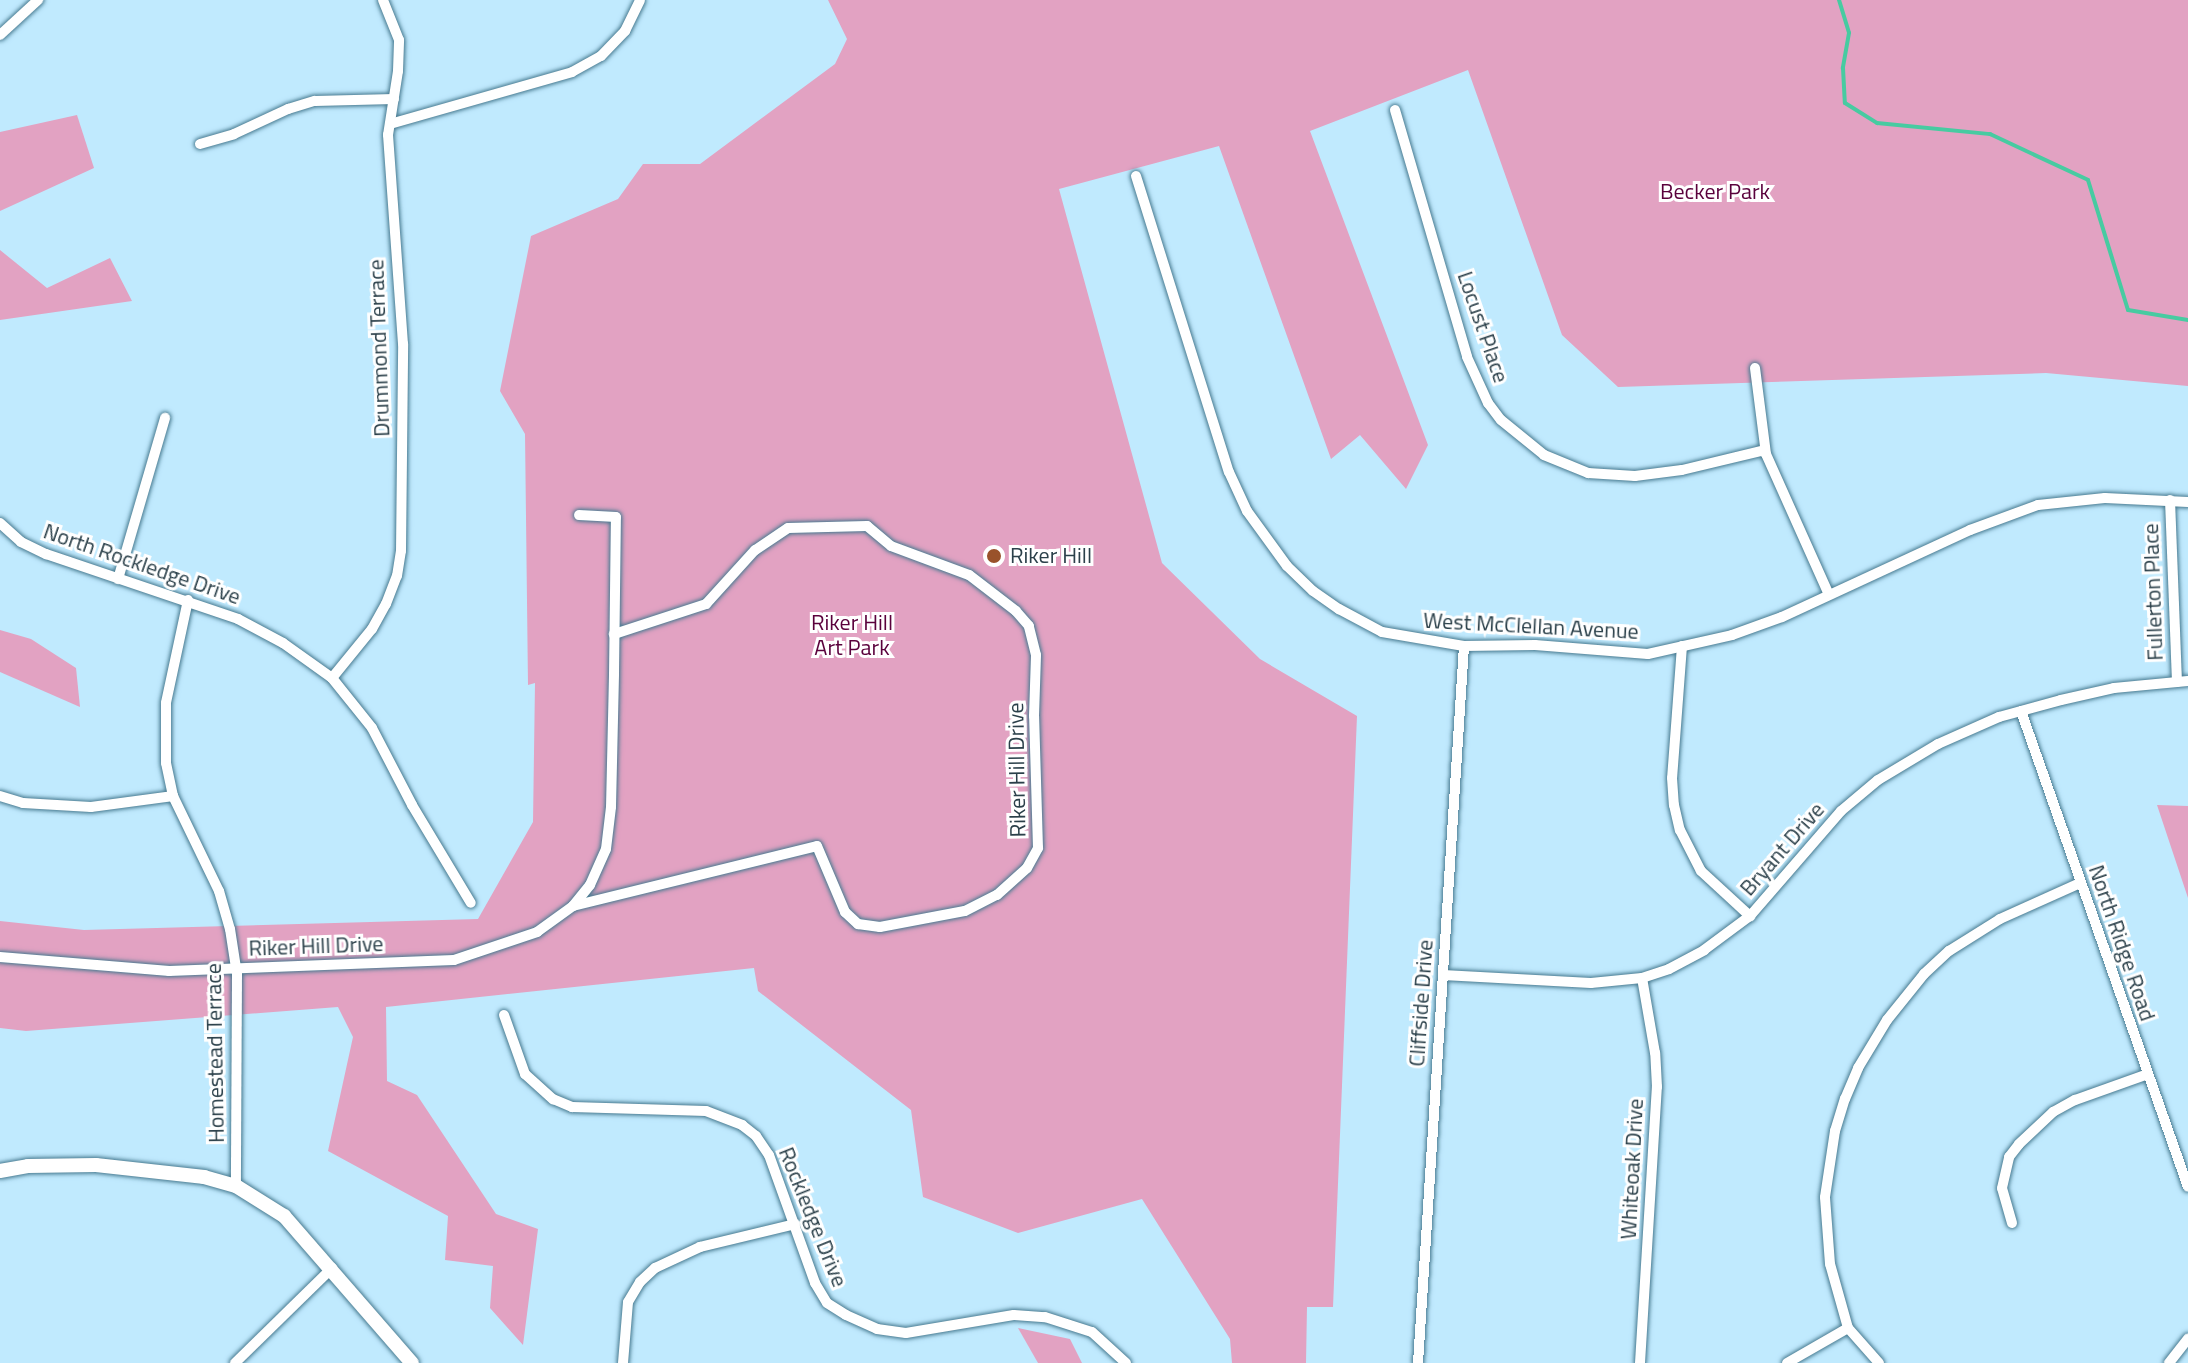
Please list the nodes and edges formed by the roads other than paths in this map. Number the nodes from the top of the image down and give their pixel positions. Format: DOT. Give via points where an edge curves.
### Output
graph roads {
  1 [pos="38,0"];
  2 [pos="383,0"];
  3 [pos="640,0"];
  4 [pos="0,35"];
  5 [pos="394,99"];
  6 [pos="1395,110"];
  7 [pos="390,124"];
  8 [pos="200,144"];
  9 [pos="1136,176"];
  10 [pos="1755,368"];
  11 [pos="165,418"];
  12 [pos="1765,450"];
  13 [pos="2170,500"];
  14 [pos="2188,502"];
  15 [pos="579,515"];
  16 [pos="0,523"];
  17 [pos="118,579"];
  18 [pos="1829,595"];
  19 [pos="188,600"];
  20 [pos="614,634"];
  21 [pos="1464,646"];
  22 [pos="1682,646"];
  23 [pos="332,678"];
  24 [pos="2182,682"];
  25 [pos="2021,711"];
  26 [pos="0,796"];
  27 [pos="173,796"];
  28 [pos="2080,883"];
  29 [pos="471,903"];
  30 [pos="573,906"];
  31 [pos="1750,916"];
  32 [pos="0,957"];
  33 [pos="236,969"];
  34 [pos="1443,975"];
  35 [pos="1642,978"];
  36 [pos="504,1015"];
  37 [pos="2148,1074"];
  38 [pos="0,1171"];
  39 [pos="236,1186"];
  40 [pos="2188,1187"];
  41 [pos="2012,1223"];
  42 [pos="795,1224"];
  43 [pos="332,1268"];
  44 [pos="1848,1328"];
  45 [pos="2188,1339"];
  46 [pos="235,1363"];
  47 [pos="412,1363"];
  48 [pos="623,1363"];
  49 [pos="1126,1363"];
  50 [pos="1418,1363"];
  51 [pos="1640,1363"];
  52 [pos="1787,1363"];
  53 [pos="1879,1363"];
  54 [pos="2169,1363"];
  1 -- 4 [label="street"];
  2 -- 5 [label="street, Drummond Terrace" via="399,40"];
  3 -- 7 [label="street" via="625,31 601,56 572,72"];
  5 -- 7 [label="street, Drummond Terrace"];
  5 -- 8 [label="street" via="315,101"];
  6 -- 12 [label="street, Locust Place" via="1467,357 1501,420 1544,455 1588,473 1667,472"];
  7 -- 23 [label="street, Drummond Terrace" via="403,344 401,551 386,604"];
  9 -- 21 [label="street, West McClellan Avenue" via="1229,472 1267,541 1313,591 1350,615 1382,632"];
  10 -- 12 [label="street"];
  11 -- 17 [label="street"];
  12 -- 18 [label="street"];
  13 -- 14 [label="street, West McClellan Avenue"];
  13 -- 18 [label="street, West McClellan Avenue" via="2105,498 2038,505"];
  13 -- 24 [label="street, Fullerton Place"];
  15 -- 20 [label="street, Riker Hill Drive" via="616,517"];
  16 -- 17 [label="street, North Rockledge Drive" via="21,542 46,554"];
  17 -- 19 [label="street, North Rockledge Drive"];
  18 -- 22 [label="street, West McClellan Avenue" via="1770,622"];
  19 -- 23 [label="street, North Rockledge Drive" via="273,637"];
  19 -- 27 [label="street, Homestead Terrace" via="166,703 165,748"];
  20 -- 30 [label="street, Riker Hill Drive" via="606,849 590,885"];
  20 -- 30 [label="street, Riker Hill Drive" via="706,604 755,550 788,528 867,526 891,546 969,575 1029,626 1036,655 1038,848 1027,868 997,895 965,911 880,927 858,924 845,912 817,846"];
  21 -- 22 [label="street, West McClellan Avenue" via="1535,645 1623,655"];
  21 -- 34 [label="street, Cliffside Drive"];
  22 -- 31 [label="street" via="1672,778 1680,830 1701,871"];
  23 -- 29 [label="street, North Rockledge Drive" via="372,728"];
  24 -- 25 [label="street, Bryant Drive" via="2114,688"];
  25 -- 28 [label="street, North Ridge Road"];
  25 -- 31 [label="street, Bryant Drive" via="1938,744 1878,780 1814,838"];
  26 -- 27 [label="street" via="23,803 91,807"];
  27 -- 33 [label="street, Homestead Terrace" via="219,891"];
  28 -- 37 [label="street, North Ridge Road"];
  28 -- 44 [label="street" via="2000,919 1949,951 1887,1020 1858,1068 1835,1131 1825,1197 1830,1264"];
  30 -- 33 [label="street, Riker Hill Drive" via="537,932 454,960"];
  31 -- 35 [label="street, Bryant Drive" via="1704,950"];
  32 -- 33 [label="street, Riker Hill Drive" via="169,971"];
  33 -- 39 [label="street, Homestead Terrace"];
  34 -- 35 [label="street, Bryant Drive" via="1565,983"];
  34 -- 50 [label="street, Cliffside Drive"];
  35 -- 51 [label="street, Whiteoak Drive" via="1657,1087"];
  36 -- 42 [label="street, Rockledge Drive" via="525,1074 553,1099 572,1107 706,1111 742,1125 769,1155"];
  37 -- 40 [label="street, North Ridge Road"];
  37 -- 41 [label="street" via="2075,1100 2053,1112 2019,1144 2009,1157 2002,1188"];
  38 -- 39 [label="street" via="96,1165 204,1177"];
  39 -- 43 [label="street" via="284,1216"];
  42 -- 48 [label="street" via="700,1247 655,1268 628,1302"];
  42 -- 49 [label="street, Rockledge Drive" via="827,1303 877,1329 906,1333 1014,1315 1045,1317 1092,1332"];
  43 -- 46 [label="street"];
  43 -- 47 [label="street"];
  44 -- 52 [label="street"];
  44 -- 53 [label="street"];
  45 -- 54 [label="street"];
}
